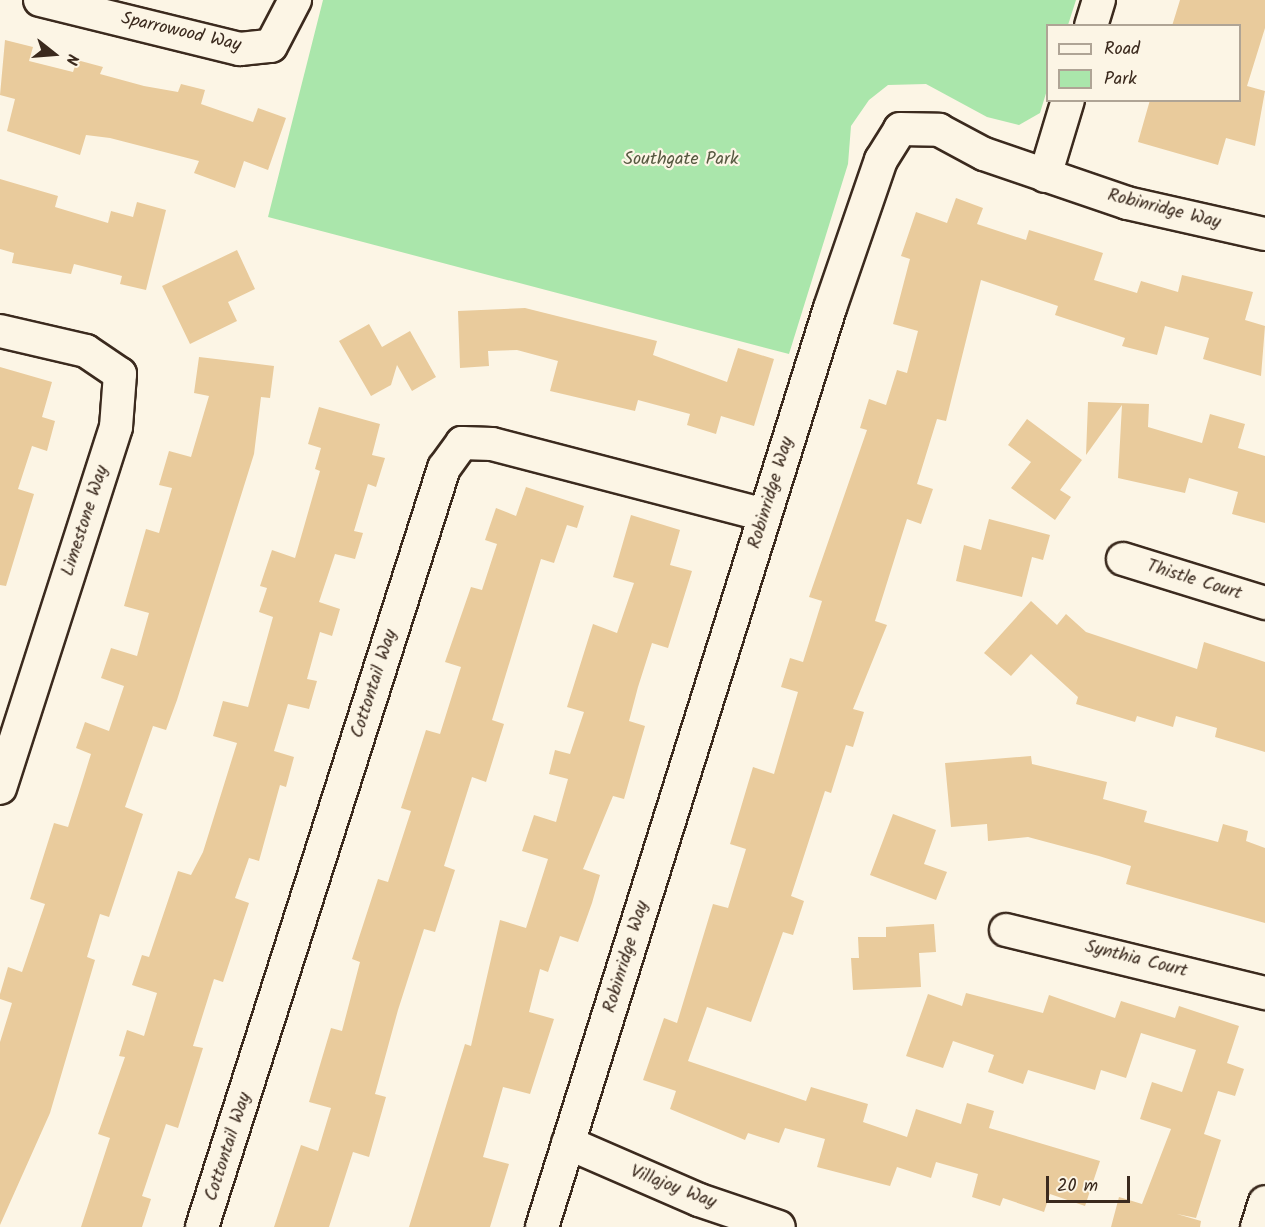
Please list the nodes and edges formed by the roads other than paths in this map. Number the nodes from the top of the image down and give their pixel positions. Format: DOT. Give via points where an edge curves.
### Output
graph roads {
  1 [pos="40,0"];
  2 [pos="295,0"];
  3 [pos="1099,0"];
  4 [pos="1092,24"];
  5 [pos="1067,102"];
  6 [pos="1045,176"];
  7 [pos="1265,234"];
  8 [pos="0,331"];
  9 [pos="765,516"];
  10 [pos="1123,559"];
  11 [pos="1265,603"];
  12 [pos="0,788"];
  13 [pos="1006,930"];
  14 [pos="1265,993"];
  15 [pos="568,1143"];
  16 [pos="1265,1202"];
  17 [pos="202,1227"];
  18 [pos="542,1227"];
  19 [pos="780,1227"];
  20 [pos="1257,1227"];
  1 -- 2 [label="street, Sparrowood Way" via="240,49 271,46"];
  3 -- 4 [label="street"];
  5 -- 6 [label="street"];
  6 -- 7 [label="street, Robinridge Way" via="1127,203"];
  6 -- 9 [label="street, Robinridge Way" via="939,130 900,129 881,160"];
  8 -- 12 [label="street, Limestone Way" via="86,351 120,374 116,427"];
  9 -- 15 [label="street, Robinridge Way"];
  9 -- 17 [label="street, Cottontail Way" via="492,444 462,443 444,468"];
  10 -- 11 [label="street, Thistle Court"];
  13 -- 14 [label="street, Synthia Court"];
  15 -- 18 [label="street, Robinridge Way"];
  15 -- 19 [label="street, Villajoy Way" via="699,1200"];
  16 -- 20 [label="street"];
}
